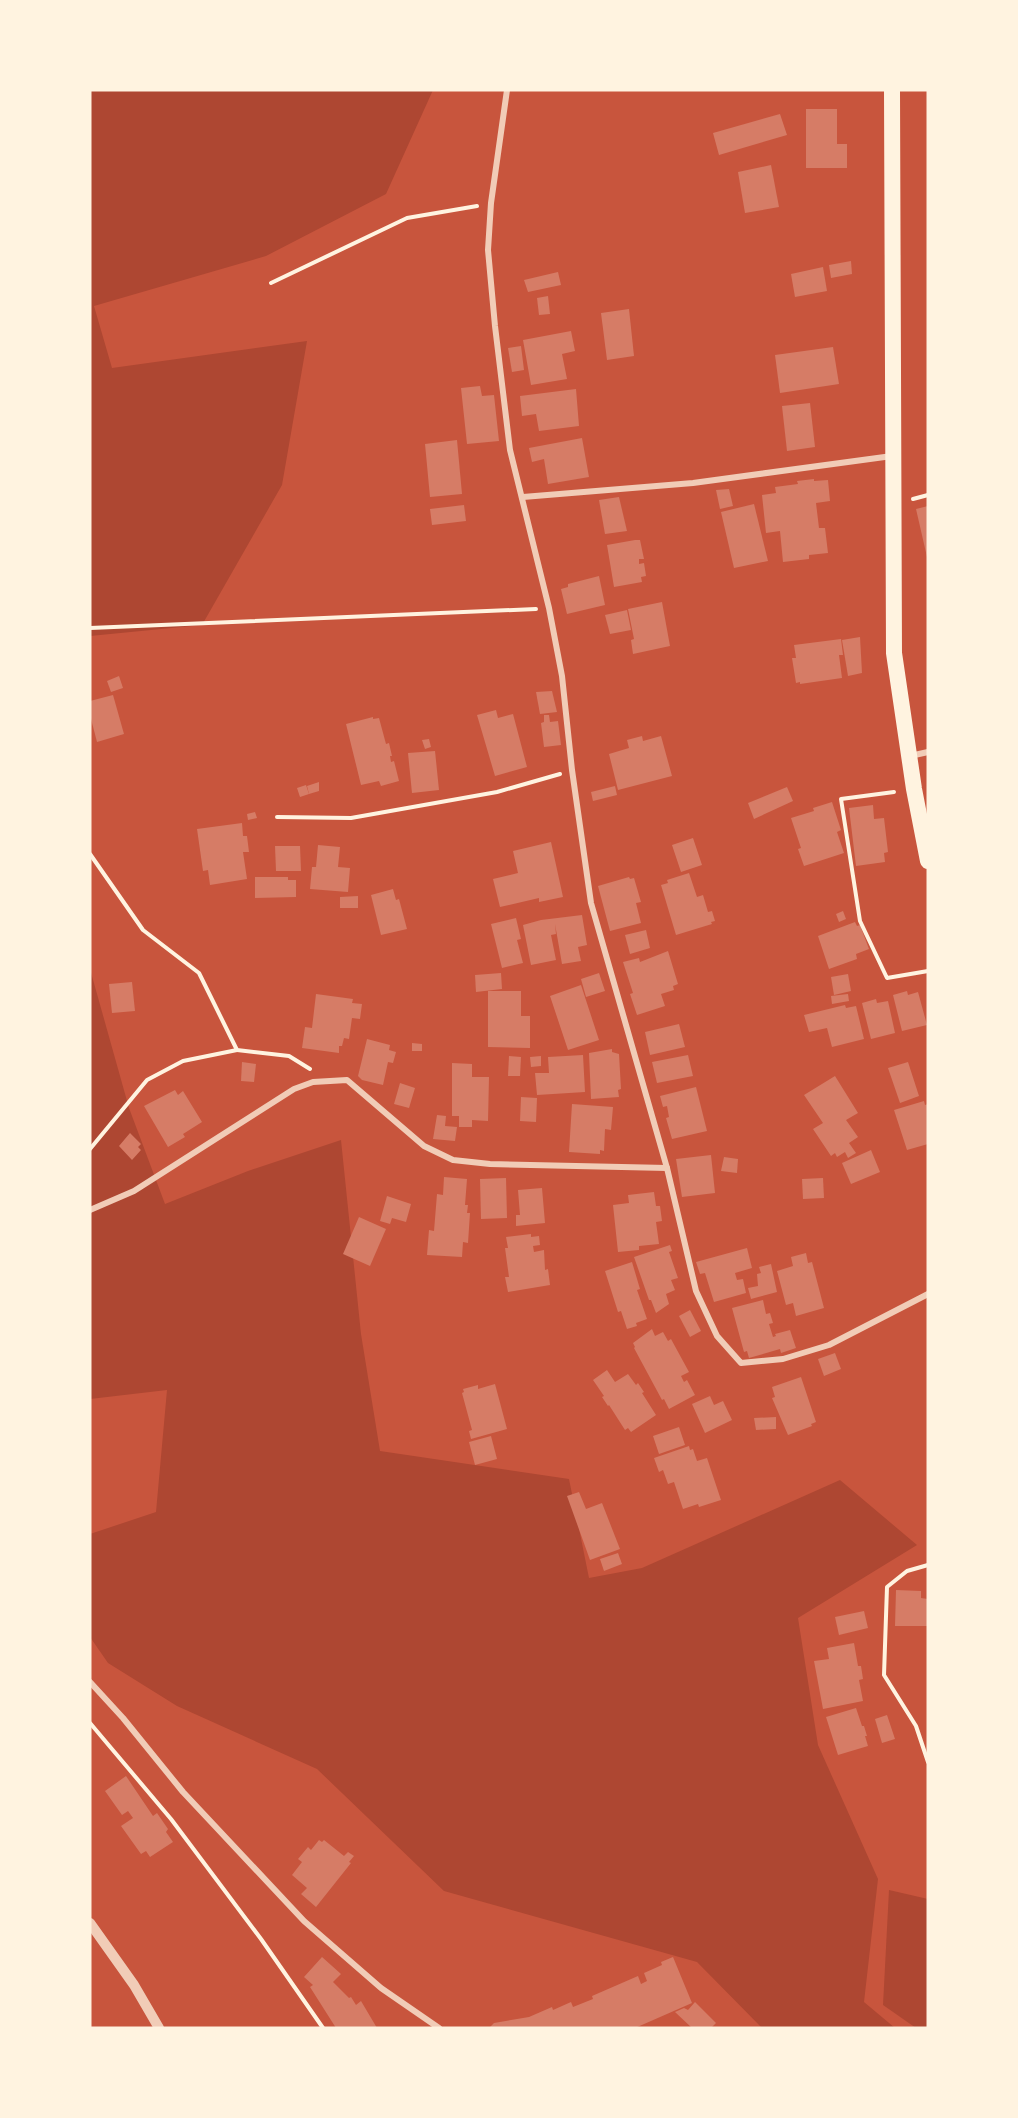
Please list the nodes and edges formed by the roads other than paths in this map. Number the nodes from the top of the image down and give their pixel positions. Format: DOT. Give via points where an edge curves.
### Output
graph roads {
  1 [pos="507,90"];
  2 [pos="892,90"];
  3 [pos="895,456"];
  4 [pos="523,497"];
  5 [pos="928,752"];
  6 [pos="909,756"];
  7 [pos="928,861"];
  8 [pos="667,1168"];
  9 [pos="90,1210"];
  10 [pos="928,1294"];
  11 [pos="90,1682"];
  12 [pos="90,1923"];
  13 [pos="159,2028"];
  14 [pos="439,2028"];
  1 -- 4 [label="street" via="488,250 510,450"];
  2 -- 3 [label="highway"];
  3 -- 4 [label="street" via="693,483"];
  3 -- 6 [label="highway" via="894,653"];
  4 -- 8 [label="street" via="562,676 591,903"];
  5 -- 6 [label="street"];
  6 -- 7 [label="highway"];
  8 -- 9 [label="street" via="453,1160 424,1146 346,1080 328,1080 288,1092 134,1191"];
  8 -- 10 [label="street" via="696,1292 717,1336 741,1363 783,1359 829,1345"];
  11 -- 14 [label="street" via="183,1792 304,1921 381,1988"];
  12 -- 13 [label="street"];
}
